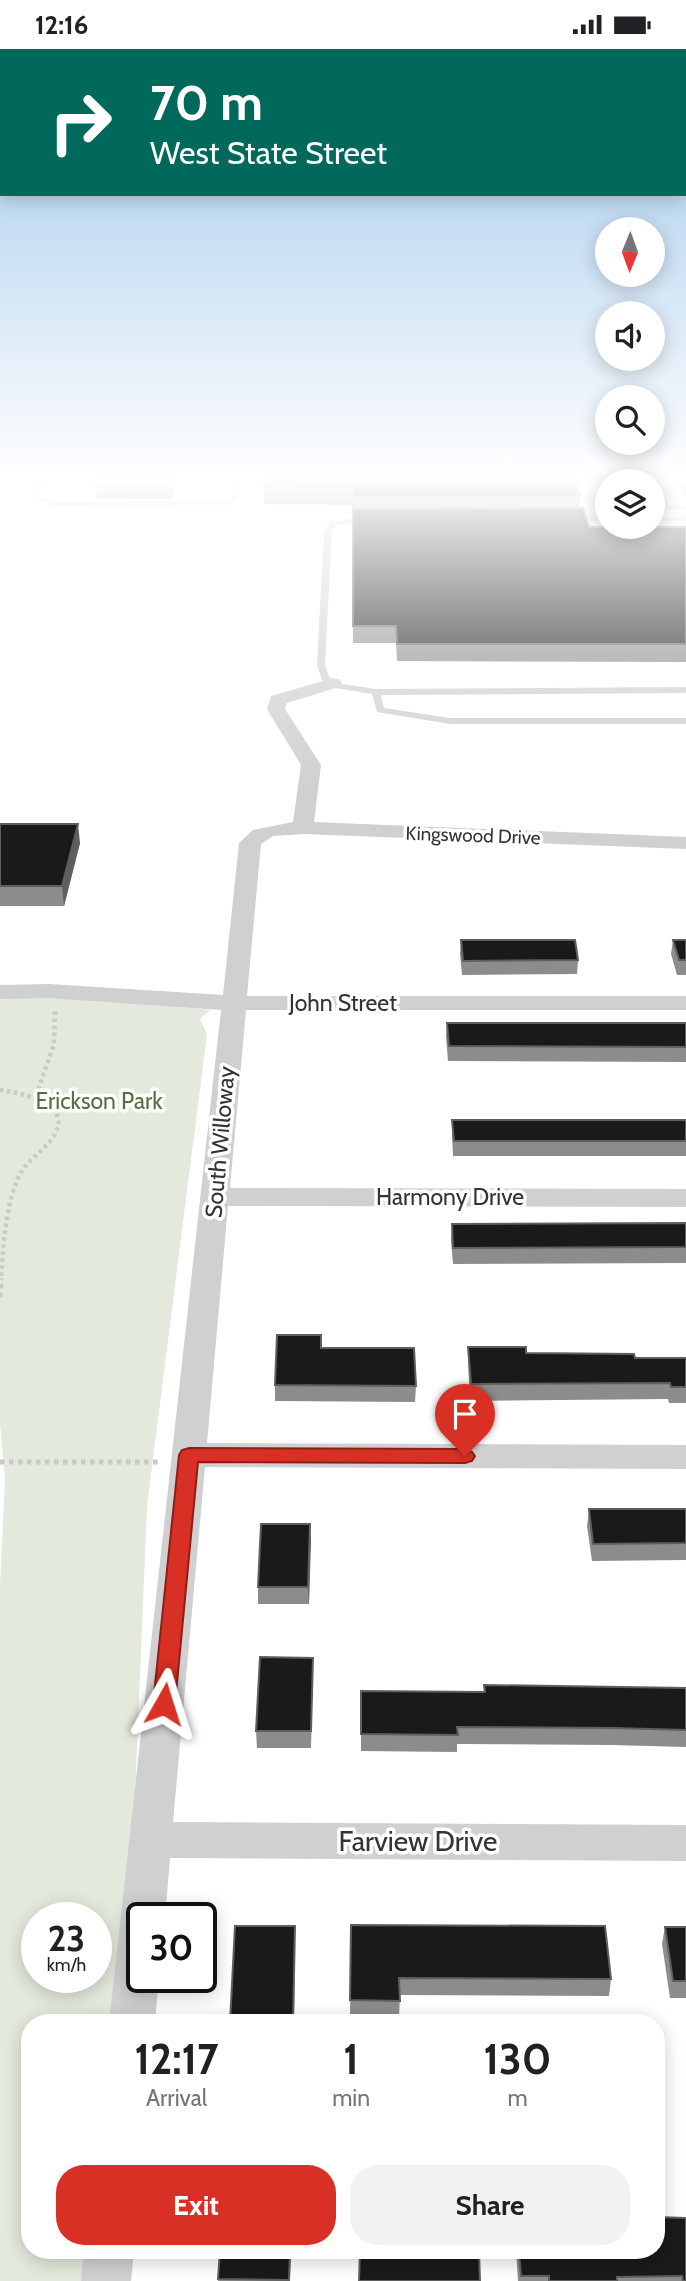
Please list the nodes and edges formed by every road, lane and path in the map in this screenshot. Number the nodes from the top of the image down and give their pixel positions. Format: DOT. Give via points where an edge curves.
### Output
graph roads {
  1 [pos="325,579"];
  2 [pos="333,683"];
  3 [pos="686,690"];
  4 [pos="376,692"];
  5 [pos="686,721"];
  6 [pos="303,828"];
  7 [pos="261,834"];
  8 [pos="686,843"];
  9 [pos="0,992"];
  10 [pos="235,1003"];
  11 [pos="686,1003"];
  12 [pos="55,1004"];
  13 [pos="0,1090"];
  14 [pos="36,1096"];
  15 [pos="215,1196"];
  16 [pos="686,1198"];
  17 [pos="0,1297"];
  18 [pos="686,1457"];
  19 [pos="188,1458"];
  20 [pos="0,1462"];
  21 [pos="150,1840"];
  22 [pos="686,1843"];
  23 [pos="144,1902"];
  24 [pos="135,1993"];
  25 [pos="133,2014"];
  26 [pos="108,2259"];
  27 [pos="106,2281"];
  1 -- 2 [label="lane" via="321,664 325,678"];
  2 -- 4 [label="lane"];
  2 -- 6 [label="street" via="278,700 276,709 311,765"];
  3 -- 4 [label="lane"];
  4 -- 5 [label="lane" via="380,710 450,720"];
  6 -- 7 [label="street, Kingswood Drive"];
  6 -- 8 [label="street, Kingswood Drive"];
  7 -- 10 [label="street, South Willoway" via="250,843"];
  9 -- 10 [label="street, John Street"];
  10 -- 11 [label="street, John Street"];
  10 -- 15 [label="street, South Willoway"];
  12 -- 14 [label="path" via="51,1054"];
  13 -- 14 [label="path"];
  14 -- 17 [label="path" via="52,1109 57,1125 50,1141 32,1156 19,1177 7,1217"];
  15 -- 16 [label="street, Harmony Drive"];
  15 -- 19 [label="street, South Willoway"];
  18 -- 19 [label="street"];
  19 -- 20 [label="path"];
  19 -- 21 [label="street, South Willoway"];
  21 -- 22 [label="street, Farview Drive"];
  21 -- 23 [label="street, South Willoway"];
  24 -- 25 [label="street"];
  26 -- 27 [label="street"];
}
